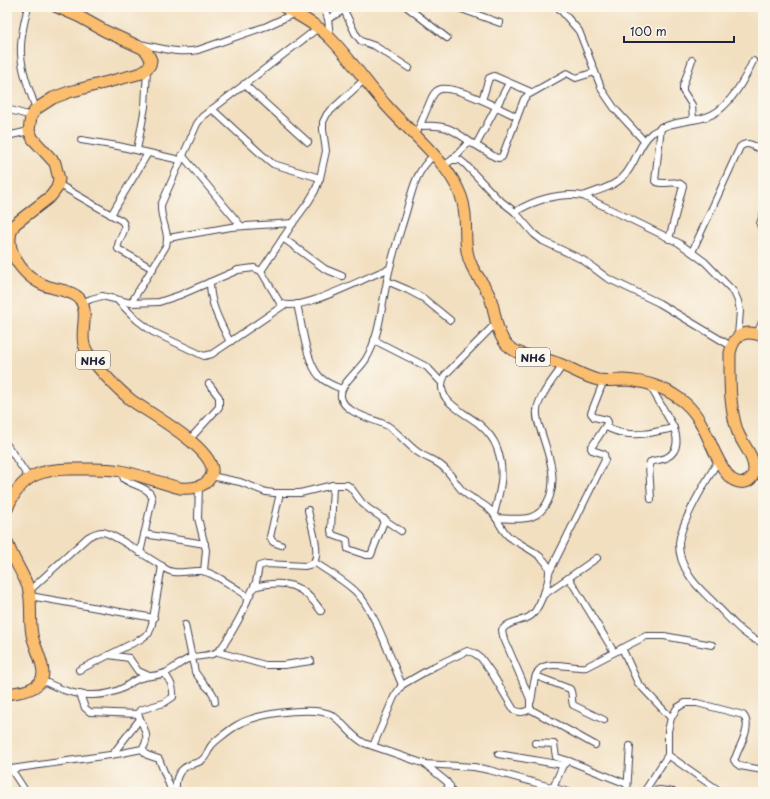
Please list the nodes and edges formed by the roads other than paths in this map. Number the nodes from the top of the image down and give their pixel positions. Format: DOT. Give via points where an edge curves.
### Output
graph roads {
  1 [pos="28,7"];
  2 [pos="57,7"];
  3 [pos="284,7"];
  4 [pos="324,7"];
  5 [pos="408,7"];
  6 [pos="456,7"];
  7 [pos="558,7"];
  8 [pos="347,8"];
  9 [pos="295,13"];
  10 [pos="328,18"];
  11 [pos="500,23"];
  12 [pos="318,28"];
  13 [pos="330,37"];
  14 [pos="447,38"];
  15 [pos="132,43"];
  16 [pos="692,60"];
  17 [pos="752,61"];
  18 [pos="409,68"];
  19 [pos="147,69"];
  20 [pos="595,72"];
  21 [pos="365,79"];
  22 [pos="509,83"];
  23 [pos="244,84"];
  24 [pos="532,92"];
  25 [pos="482,100"];
  26 [pos="497,107"];
  27 [pos="7,109"];
  28 [pos="212,109"];
  29 [pos="33,112"];
  30 [pos="518,116"];
  31 [pos="693,120"];
  32 [pos="420,126"];
  33 [pos="662,127"];
  34 [pos="29,131"];
  35 [pos="7,136"];
  36 [pos="416,137"];
  37 [pos="80,140"];
  38 [pos="644,141"];
  39 [pos="308,142"];
  40 [pos="475,144"];
  41 [pos="137,150"];
  42 [pos="763,151"];
  43 [pos="148,153"];
  44 [pos="434,155"];
  45 [pos="181,158"];
  46 [pos="448,163"];
  47 [pos="320,178"];
  48 [pos="58,184"];
  49 [pos="583,196"];
  50 [pos="516,212"];
  51 [pos="111,215"];
  52 [pos="763,216"];
  53 [pos="293,223"];
  54 [pos="240,226"];
  55 [pos="763,234"];
  56 [pos="168,238"];
  57 [pos="283,238"];
  58 [pos="670,239"];
  59 [pos="8,241"];
  60 [pos="692,252"];
  61 [pos="10,258"];
  62 [pos="153,269"];
  63 [pos="389,269"];
  64 [pos="261,271"];
  65 [pos="342,276"];
  66 [pos="387,281"];
  67 [pos="210,282"];
  68 [pos="118,301"];
  69 [pos="82,303"];
  70 [pos="131,303"];
  71 [pos="297,304"];
  72 [pos="284,305"];
  73 [pos="450,320"];
  74 [pos="763,320"];
  75 [pos="496,323"];
  76 [pos="738,335"];
  77 [pos="760,335"];
  78 [pos="374,340"];
  79 [pos="230,342"];
  80 [pos="731,346"];
  81 [pos="563,365"];
  82 [pos="604,380"];
  83 [pos="441,382"];
  84 [pos="648,383"];
  85 [pos="209,384"];
  86 [pos="342,389"];
  87 [pos="605,427"];
  88 [pos="674,428"];
  89 [pos="189,440"];
  90 [pos="7,445"];
  91 [pos="718,461"];
  92 [pos="121,471"];
  93 [pos="211,476"];
  94 [pos="29,478"];
  95 [pos="333,485"];
  96 [pos="199,486"];
  97 [pos="280,493"];
  98 [pos="651,498"];
  99 [pos="7,509"];
  100 [pos="308,510"];
  101 [pos="495,516"];
  102 [pos="385,519"];
  103 [pos="402,531"];
  104 [pos="144,534"];
  105 [pos="7,542"];
  106 [pos="205,544"];
  107 [pos="281,545"];
  108 [pos="140,553"];
  109 [pos="597,558"];
  110 [pos="314,562"];
  111 [pos="162,566"];
  112 [pos="550,570"];
  113 [pos="204,571"];
  114 [pos="569,578"];
  115 [pos="254,587"];
  116 [pos="29,594"];
  117 [pos="542,596"];
  118 [pos="247,601"];
  119 [pos="321,611"];
  120 [pos="154,618"];
  121 [pos="185,625"];
  122 [pos="763,642"];
  123 [pos="712,646"];
  124 [pos="622,648"];
  125 [pos="218,652"];
  126 [pos="614,652"];
  127 [pos="109,655"];
  128 [pos="192,657"];
  129 [pos="311,661"];
  130 [pos="79,670"];
  131 [pos="165,674"];
  132 [pos="150,676"];
  133 [pos="536,676"];
  134 [pos="41,680"];
  135 [pos="402,685"];
  136 [pos="7,694"];
  137 [pos="80,694"];
  138 [pos="215,702"];
  139 [pos="530,707"];
  140 [pos="139,716"];
  141 [pos="671,718"];
  142 [pos="604,720"];
  143 [pos="535,743"];
  144 [pos="595,745"];
  145 [pos="373,746"];
  146 [pos="630,746"];
  147 [pos="142,749"];
  148 [pos="498,754"];
  149 [pos="112,755"];
  150 [pos="668,755"];
  151 [pos="569,761"];
  152 [pos="425,764"];
  153 [pos="563,765"];
  154 [pos="9,767"];
  155 [pos="763,770"];
  156 [pos="627,784"];
  157 [pos="553,788"];
  158 [pos="451,789"];
  159 [pos="26,792"];
  160 [pos="172,792"];
  161 [pos="176,792"];
  162 [pos="443,792"];
  163 [pos="569,792"];
  164 [pos="626,792"];
  165 [pos="644,792"];
  166 [pos="648,792"];
  167 [pos="673,792"];
  168 [pos="721,792"];
  1 -- 29 [label="street" via="21,38 21,53"];
  2 -- 15 [label="highway"];
  3 -- 9 [label="highway, NH6"];
  4 -- 10 [label="street"];
  5 -- 14 [label="street"];
  6 -- 11 [label="street"];
  7 -- 20 [label="street" via="578,31"];
  8 -- 10 [label="street"];
  8 -- 18 [label="street" via="355,33 361,41 375,46"];
  9 -- 12 [label="highway, NH6"];
  9 -- 15 [label="street" via="212,46 187,52"];
  10 -- 13 [label="street"];
  12 -- 13 [label="highway, NH6"];
  12 -- 23 [label="street"];
  13 -- 21 [label="highway, NH6"];
  15 -- 19 [label="highway" via="150,56 150,65"];
  16 -- 31 [label="street" via="683,91 692,105"];
  17 -- 31 [label="street" via="735,93 719,111"];
  19 -- 29 [label="highway" via="135,75 53,98"];
  19 -- 41 [label="street" via="145,107"];
  20 -- 24 [label="street" via="576,78 567,73"];
  20 -- 38 [label="street" via="607,99"];
  21 -- 36 [label="highway, NH6" via="386,106"];
  21 -- 47 [label="street" via="327,114 323,122 326,151"];
  22 -- 24 [label="street"];
  22 -- 25 [label="street" via="494,76 489,78"];
  22 -- 26 [label="street"];
  23 -- 28 [label="street"];
  23 -- 39 [label="street"];
  24 -- 30 [label="street" via="524,99"];
  25 -- 26 [label="street"];
  25 -- 32 [label="street" via="467,94 439,89 434,93"];
  26 -- 30 [label="street"];
  26 -- 40 [label="street"];
  27 -- 29 [label="street"];
  28 -- 45 [label="street" via="196,124"];
  28 -- 47 [label="street" via="273,164"];
  29 -- 34 [label="highway"];
  30 -- 40 [label="street" via="502,157 495,157"];
  31 -- 33 [label="street"];
  32 -- 36 [label="street"];
  32 -- 40 [label="street" via="444,126"];
  33 -- 38 [label="street"];
  33 -- 58 [label="street" via="655,181 679,182 683,186"];
  34 -- 35 [label="street"];
  34 -- 48 [label="highway" via="55,163"];
  36 -- 44 [label="highway, NH6"];
  37 -- 41 [label="street"];
  38 -- 49 [label="street" via="623,177"];
  40 -- 46 [label="street" via="467,144"];
  41 -- 43 [label="street"];
  42 -- 60 [label="street" via="748,144 740,147"];
  43 -- 45 [label="street"];
  43 -- 51 [label="street"];
  44 -- 46 [label="highway, NH6"];
  44 -- 63 [label="street" via="422,167 414,183"];
  45 -- 54 [label="street"];
  45 -- 56 [label="street" via="161,205 161,217"];
  46 -- 50 [label="street" via="460,160 497,198"];
  46 -- 75 [label="highway, NH6" via="464,206 468,259 489,295"];
  47 -- 53 [label="street" via="309,201"];
  48 -- 51 [label="street"];
  48 -- 59 [label="highway" via="51,196 15,224"];
  49 -- 50 [label="street" via="560,195 523,207"];
  49 -- 58 [label="street"];
  50 -- 80 [label="street" via="543,241 572,254 607,278 665,307"];
  51 -- 62 [label="street" via="122,221 125,226 118,249"];
  52 -- 55 [label="street" via="760,224"];
  53 -- 54 [label="street"];
  53 -- 57 [label="street"];
  54 -- 56 [label="street"];
  56 -- 62 [label="street" via="163,253"];
  57 -- 64 [label="street"];
  57 -- 65 [label="street" via="325,269"];
  58 -- 60 [label="street"];
  59 -- 61 [label="highway"];
  60 -- 76 [label="street" via="706,262 734,292 740,311"];
  61 -- 69 [label="highway" via="35,280 71,293"];
  62 -- 70 [label="street"];
  63 -- 66 [label="street"];
  63 -- 71 [label="street" via="330,294"];
  64 -- 67 [label="street" via="254,268 238,270"];
  64 -- 72 [label="street" via="276,298"];
  66 -- 73 [label="street" via="423,298"];
  66 -- 78 [label="street"];
  67 -- 70 [label="street" via="159,302"];
  67 -- 79 [label="street" via="212,304"];
  68 -- 69 [label="street" via="102,296"];
  68 -- 70 [label="street"];
  68 -- 79 [label="street" via="153,332 204,356 212,354"];
  69 -- 89 [label="highway, NH6" via="84,345 97,366 121,392"];
  71 -- 72 [label="street"];
  71 -- 86 [label="street" via="308,355 314,370 324,380"];
  72 -- 79 [label="street"];
  74 -- 77 [label="street"];
  75 -- 81 [label="highway, NH6" via="505,343 513,350"];
  75 -- 83 [label="street"];
  76 -- 77 [label="highway"];
  76 -- 80 [label="highway"];
  78 -- 83 [label="street" via="427,367"];
  78 -- 86 [label="street" via="366,360"];
  80 -- 91 [label="highway, NH6" via="734,420 741,440 752,458 754,472 752,477 744,482 732,481"];
  81 -- 82 [label="highway, NH6" via="589,377"];
  81 -- 101 [label="street" via="541,398 536,411 553,475 548,502 542,512 535,517 525,519"];
  82 -- 84 [label="highway, NH6"];
  82 -- 87 [label="street" via="591,413 594,418 607,420"];
  83 -- 101 [label="street" via="442,391 448,401 480,424 492,437 497,448 502,485"];
  84 -- 88 [label="street"];
  84 -- 91 [label="highway, NH6" via="681,399 697,415"];
  85 -- 89 [label="street" via="220,397 219,407"];
  86 -- 101 [label="street" via="341,398 345,405 365,418 387,426 419,453 438,462 463,492 490,509"];
  87 -- 88 [label="street" via="632,434"];
  87 -- 112 [label="street" via="591,448 604,454 606,460"];
  88 -- 98 [label="street" via="677,439 675,449 667,458 650,462 649,465"];
  89 -- 93 [label="highway, NH6" via="209,460 212,467"];
  90 -- 94 [label="street"];
  91 -- 122 [label="street" via="685,522 679,544 681,556 690,577 723,612 751,637"];
  92 -- 94 [label="highway" via="57,468"];
  92 -- 96 [label="highway" via="171,486 187,489"];
  92 -- 104 [label="street" via="124,479 148,491 152,496"];
  93 -- 96 [label="highway"];
  93 -- 97 [label="street" via="240,482 266,492"];
  94 -- 99 [label="highway" via="15,494"];
  95 -- 97 [label="street" via="300,493"];
  95 -- 102 [label="street" via="347,484 362,503"];
  95 -- 102 [label="street" via="331,532 347,540 348,549 371,555"];
  96 -- 106 [label="street" via="198,518"];
  97 -- 107 [label="street" via="270,537 273,542"];
  100 -- 110 [label="street" via="316,545"];
  101 -- 112 [label="street" via="506,534 540,557"];
  102 -- 103 [label="street"];
  104 -- 106 [label="street"];
  104 -- 108 [label="street"];
  105 -- 116 [label="highway" via="24,577"];
  106 -- 113 [label="street"];
  108 -- 111 [label="street"];
  108 -- 116 [label="street" via="103,532 94,533"];
  109 -- 114 [label="street"];
  110 -- 115 [label="street" via="305,566 262,564 259,566"];
  110 -- 135 [label="street" via="361,597 373,617"];
  111 -- 113 [label="street" via="171,572"];
  111 -- 120 [label="street"];
  112 -- 117 [label="street"];
  113 -- 118 [label="street" via="243,593"];
  114 -- 117 [label="street"];
  114 -- 126 [label="street"];
  115 -- 118 [label="street"];
  115 -- 119 [label="street" via="273,583 296,586 306,593"];
  116 -- 120 [label="street"];
  116 -- 134 [label="highway" via="31,631 42,669"];
  117 -- 139 [label="street" via="529,618 505,625 502,630 525,687"];
  118 -- 125 [label="street" via="231,634"];
  120 -- 127 [label="street" via="146,636"];
  121 -- 128 [label="street"];
  123 -- 124 [label="street" via="646,636"];
  124 -- 126 [label="street"];
  124 -- 141 [label="street" via="638,683"];
  125 -- 128 [label="street"];
  125 -- 129 [label="street" via="265,665"];
  126 -- 133 [label="street" via="586,667 546,666 541,668"];
  127 -- 130 [label="street"];
  127 -- 132 [label="street" via="129,658 138,671"];
  128 -- 131 [label="street"];
  128 -- 138 [label="street" via="195,672 212,691"];
  131 -- 132 [label="street"];
  131 -- 140 [label="street" via="174,690 173,696 164,703 140,710"];
  132 -- 137 [label="street" via="138,679 113,692"];
  133 -- 139 [label="street"];
  133 -- 142 [label="street" via="570,689 573,705"];
  134 -- 136 [label="highway" via="33,688"];
  134 -- 137 [label="street"];
  135 -- 139 [label="street" via="467,651 481,658 514,710 519,713 526,712"];
  135 -- 145 [label="street" via="394,697"];
  137 -- 140 [label="street" via="85,708 90,712"];
  139 -- 144 [label="street"];
  140 -- 147 [label="street" via="146,736 146,744"];
  140 -- 149 [label="street"];
  141 -- 150 [label="street"];
  141 -- 155 [label="street" via="685,703 697,703 742,715 747,724 734,760 740,766"];
  143 -- 151 [label="street" via="554,744 556,758"];
  145 -- 152 [label="street"];
  145 -- 161 [label="street" via="356,738 330,714 294,712 260,716 240,723 216,741 204,759 182,768 176,777"];
  146 -- 156 [label="street"];
  147 -- 149 [label="street"];
  147 -- 160 [label="street" via="147,755 162,762"];
  148 -- 153 [label="street"];
  149 -- 154 [label="street"];
  150 -- 165 [label="street"];
  150 -- 168 [label="street"];
  151 -- 153 [label="street"];
  151 -- 156 [label="street"];
  152 -- 157 [label="street" via="474,767"];
  152 -- 158 [label="street" via="440,775"];
  153 -- 157 [label="street"];
  154 -- 159 [label="street"];
  156 -- 164 [label="street"];
  157 -- 163 [label="street"];
  158 -- 162 [label="street"];
  166 -- 167 [label="street"];
}
